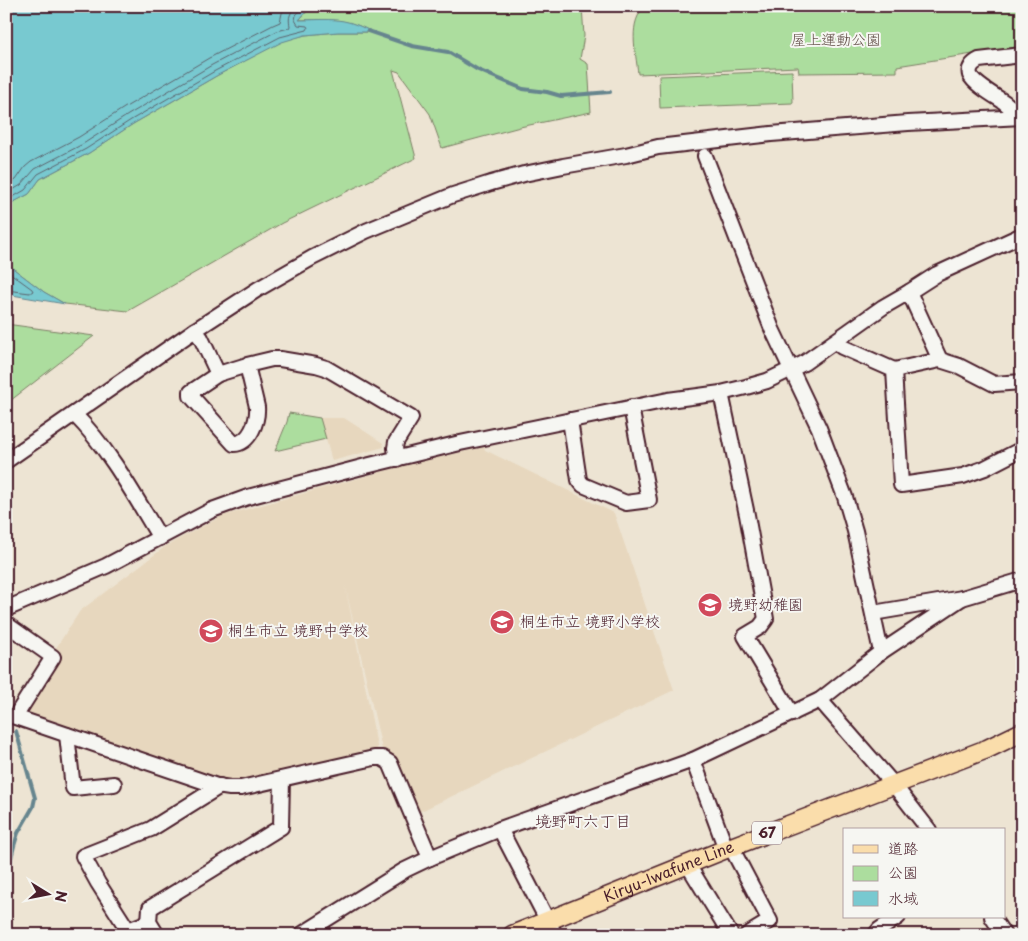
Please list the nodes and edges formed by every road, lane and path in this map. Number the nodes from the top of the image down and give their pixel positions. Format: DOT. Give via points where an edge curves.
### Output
graph roads {
  1 [pos="1022,55"];
  2 [pos="1022,117"];
  3 [pos="705,156"];
  4 [pos="1022,235"];
  5 [pos="909,292"];
  6 [pos="195,330"];
  7 [pos="836,342"];
  8 [pos="940,360"];
  9 [pos="247,365"];
  10 [pos="791,370"];
  11 [pos="894,370"];
  12 [pos="218,374"];
  13 [pos="1022,382"];
  14 [pos="720,393"];
  15 [pos="631,407"];
  16 [pos="74,414"];
  17 [pos="570,420"];
  18 [pos="1022,448"];
  19 [pos="398,458"];
  20 [pos="6,461"];
  21 [pos="160,538"];
  22 [pos="1022,580"];
  23 [pos="962,598"];
  24 [pos="6,609"];
  25 [pos="873,614"];
  26 [pos="6,624"];
  27 [pos="881,652"];
  28 [pos="820,700"];
  29 [pos="792,714"];
  30 [pos="1022,732"];
  31 [pos="67,734"];
  32 [pos="693,760"];
  33 [pos="282,780"];
  34 [pos="114,784"];
  35 [pos="894,785"];
  36 [pos="220,786"];
  37 [pos="927,828"];
  38 [pos="500,829"];
  39 [pos="729,848"];
  40 [pos="430,858"];
  41 [pos="688,864"];
  42 [pos="897,918"];
  43 [pos="993,918"];
  44 [pos="149,922"];
  45 [pos="551,928"];
  46 [pos="157,935"];
  47 [pos="302,935"];
  48 [pos="512,935"];
  49 [pos="731,935"];
  50 [pos="747,935"];
  51 [pos="875,935"];
  52 [pos="1004,935"];
  1 -- 2 [label="street" via="979,60 970,67 970,73 977,83"];
  2 -- 6 [label="street" via="771,134 658,147 524,174 453,195 366,230 258,289"];
  3 -- 10 [label="street" via="769,323"];
  4 -- 5 [label="street" via="937,274"];
  5 -- 7 [label="street"];
  5 -- 8 [label="street"];
  6 -- 12 [label="street"];
  6 -- 16 [label="street"];
  7 -- 10 [label="street"];
  7 -- 11 [label="street"];
  8 -- 11 [label="street"];
  8 -- 13 [label="street" via="994,384"];
  9 -- 12 [label="street"];
  9 -- 12 [label="street" via="258,412 255,424 240,444 234,444 191,396 191,392"];
  9 -- 19 [label="street" via="272,360 316,364 411,418 396,442"];
  10 -- 14 [label="street" via="746,388"];
  10 -- 25 [label="street" via="820,428 845,497"];
  11 -- 18 [label="street" via="901,485 963,476"];
  14 -- 15 [label="street"];
  14 -- 29 [label="street" via="766,619 746,636"];
  15 -- 17 [label="street"];
  15 -- 17 [label="street" via="649,500 626,503 583,485 579,480"];
  16 -- 20 [label="street"];
  16 -- 21 [label="street" via="115,464"];
  17 -- 19 [label="street"];
  19 -- 21 [label="street" via="212,510"];
  21 -- 24 [label="street" via="106,566"];
  22 -- 23 [label="street"];
  23 -- 25 [label="street"];
  23 -- 27 [label="street"];
  25 -- 27 [label="street"];
  26 -- 31 [label="street" via="53,657 15,717"];
  27 -- 28 [label="street"];
  28 -- 29 [label="street"];
  28 -- 35 [label="street"];
  29 -- 32 [label="street"];
  30 -- 35 [label="main road, Kiryu-Iwafune Line / 67"];
  31 -- 34 [label="street" via="73,788"];
  31 -- 36 [label="street"];
  32 -- 38 [label="street"];
  32 -- 39 [label="street"];
  33 -- 36 [label="street" via="241,788"];
  33 -- 40 [label="street" via="382,758 390,763"];
  33 -- 44 [label="street" via="281,827 150,908"];
  35 -- 37 [label="street"];
  35 -- 39 [label="main road, Kiryu-Iwafune Line / 67"];
  36 -- 44 [label="street" via="151,828 83,856 128,930"];
  38 -- 40 [label="street"];
  38 -- 45 [label="street"];
  39 -- 41 [label="main road, Kiryu-Iwafune Line / 67"];
  39 -- 50 [label="street" via="770,921"];
  40 -- 47 [label="street"];
  41 -- 45 [label="main road, Kiryu-Iwafune Line / 67"];
  41 -- 49 [label="street"];
  42 -- 51 [label="street"];
  43 -- 52 [label="street"];
  44 -- 46 [label="street"];
  45 -- 48 [label="main road, Kiryu-Iwafune Line / 67"];
}
